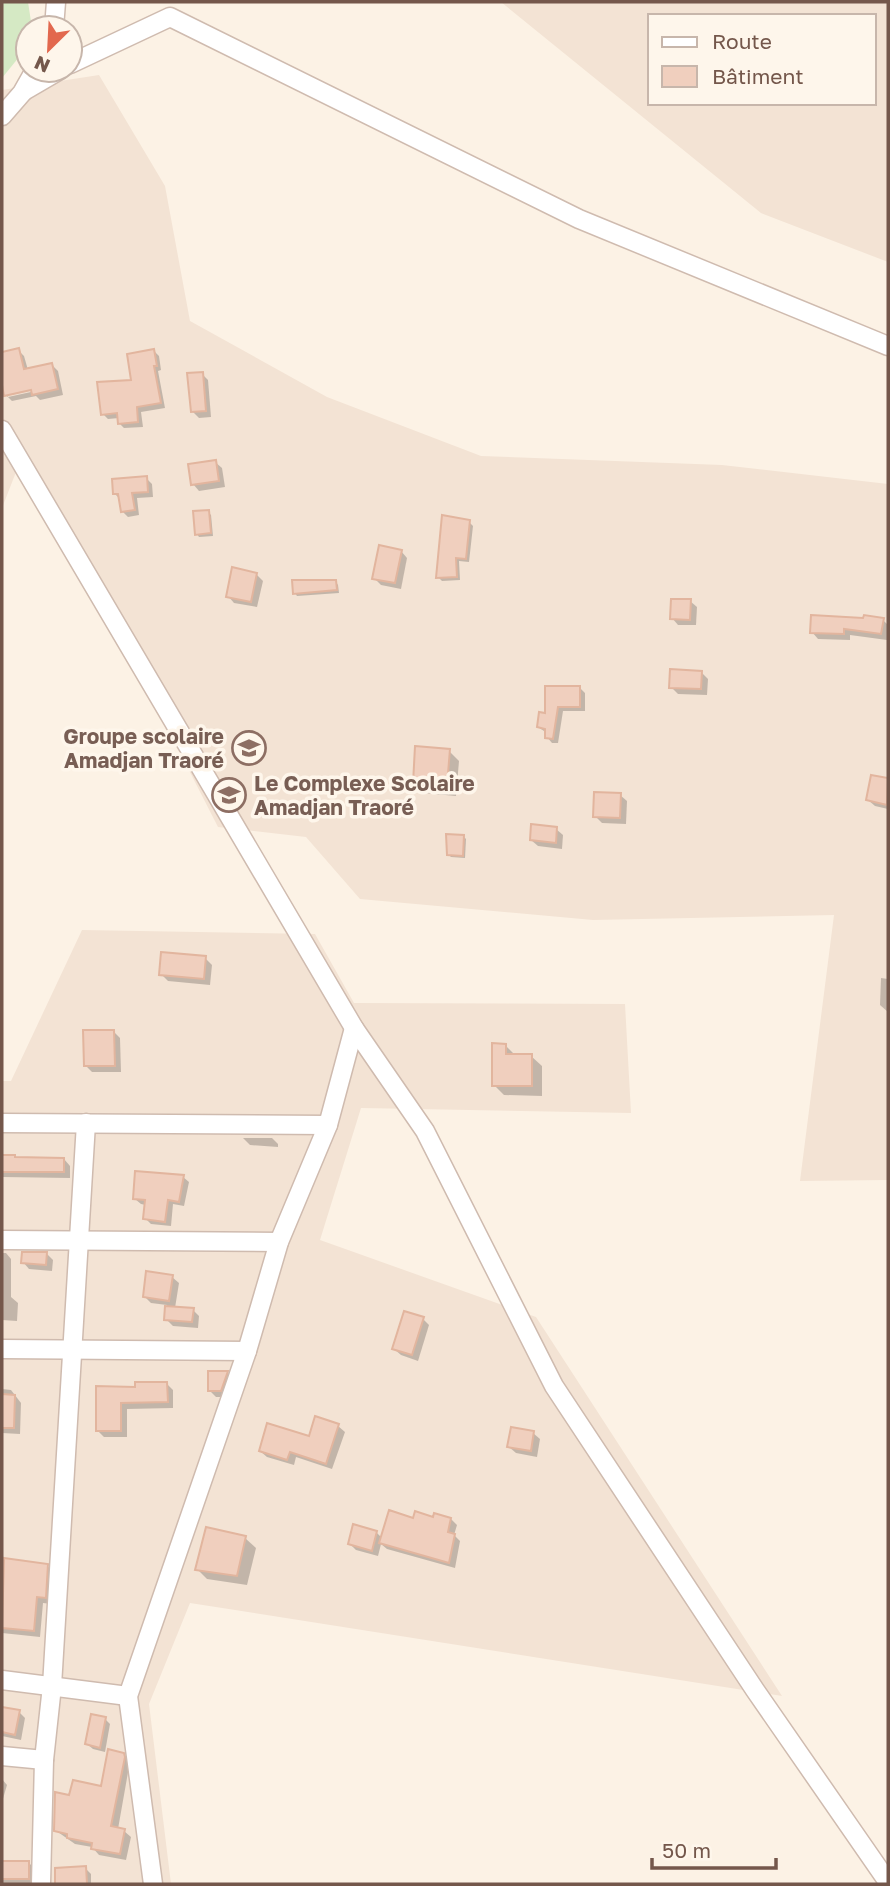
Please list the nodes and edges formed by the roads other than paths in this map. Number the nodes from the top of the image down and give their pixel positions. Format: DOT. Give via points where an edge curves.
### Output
graph roads {
  1 [pos="84,57"];
  2 [pos="27,84"];
  3 [pos="37,84"];
  4 [pos="22,93"];
  5 [pos="2,116"];
  6 [pos="888,346"];
  7 [pos="2,430"];
  8 [pos="354,1028"];
  9 [pos="2,1123"];
  10 [pos="86,1124"];
  11 [pos="328,1125"];
  12 [pos="2,1240"];
  13 [pos="79,1241"];
  14 [pos="279,1242"];
  15 [pos="2,1349"];
  16 [pos="73,1349"];
  17 [pos="247,1351"];
  18 [pos="2,1680"];
  19 [pos="52,1686"];
  20 [pos="128,1696"];
  21 [pos="2,1756"];
  22 [pos="44,1760"];
  23 [pos="888,1882"];
  24 [pos="41,1884"];
  25 [pos="153,1884"];
  1 -- 6 [label="street" via="170,17 579,219"];
  2 -- 4 [label="street"];
  3 -- 4 [label="street"];
  4 -- 5 [label="street"];
  7 -- 8 [label="street"];
  8 -- 11 [label="street"];
  8 -- 23 [label="street" via="425,1131 554,1386"];
  9 -- 10 [label="street"];
  10 -- 11 [label="street"];
  10 -- 13 [label="street"];
  11 -- 14 [label="street"];
  12 -- 13 [label="street"];
  13 -- 14 [label="street"];
  13 -- 16 [label="street"];
  14 -- 17 [label="street"];
  15 -- 16 [label="street"];
  16 -- 17 [label="street"];
  16 -- 19 [label="street"];
  17 -- 20 [label="street"];
  18 -- 19 [label="street"];
  19 -- 20 [label="street"];
  19 -- 22 [label="street"];
  20 -- 25 [label="street"];
  21 -- 22 [label="street"];
  22 -- 24 [label="street"];
}
